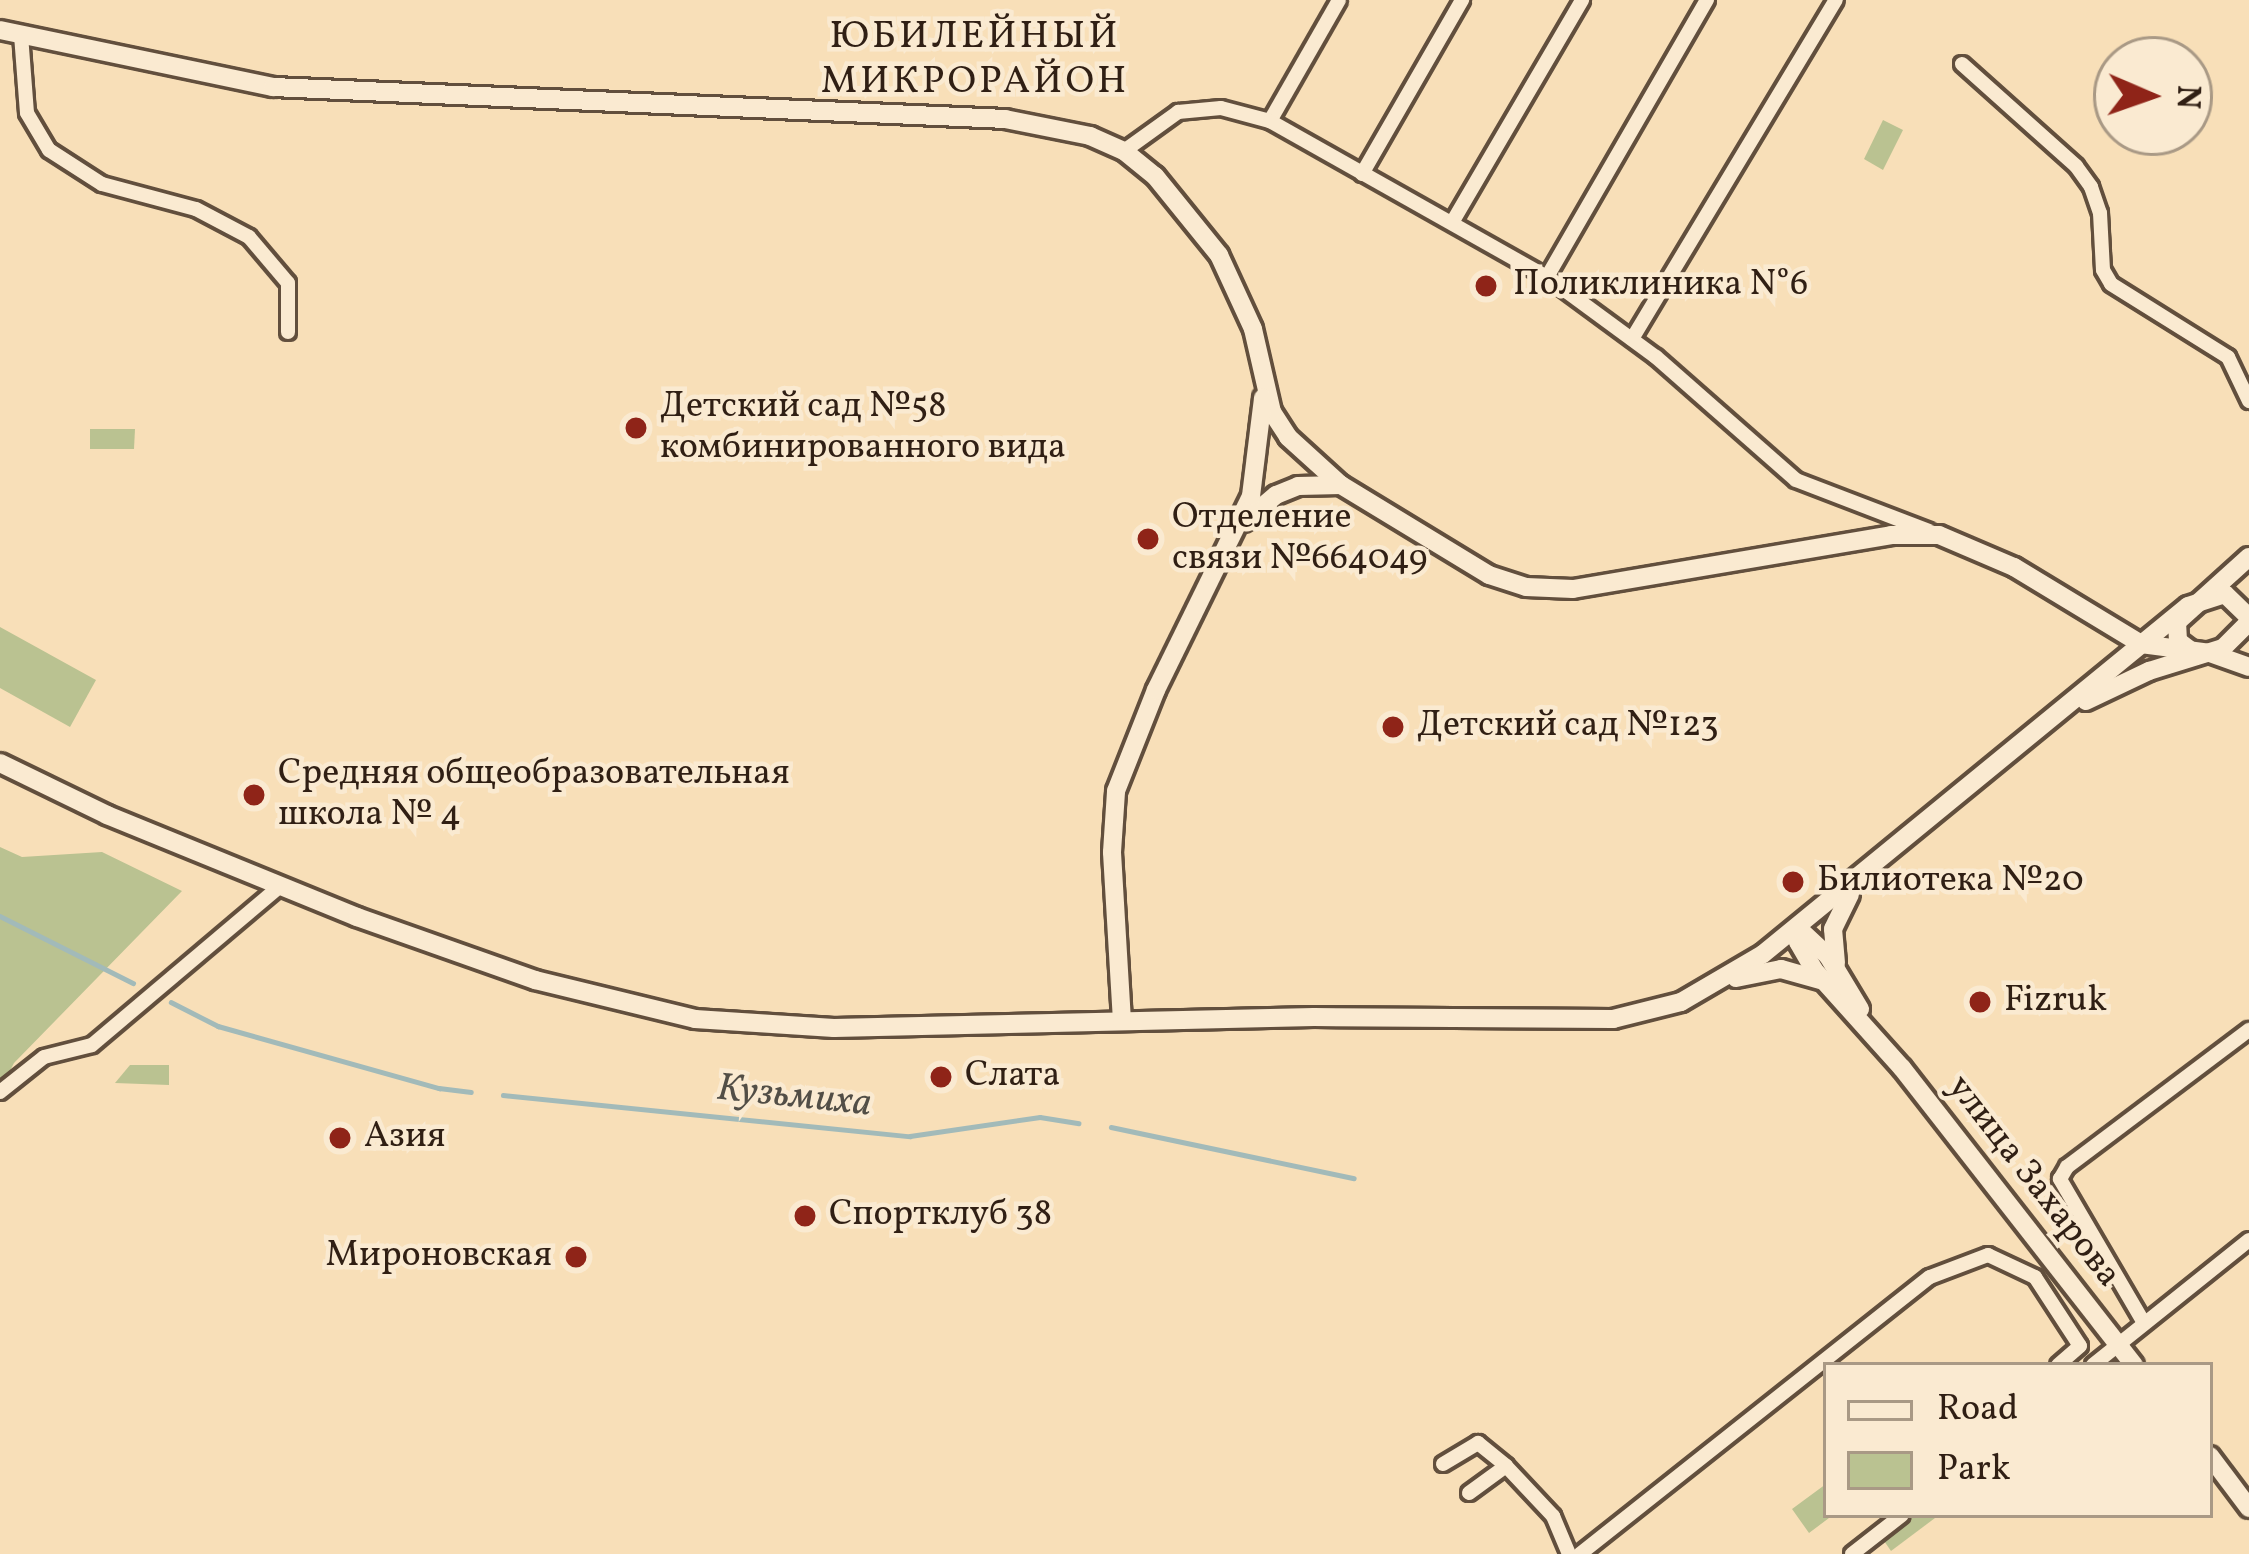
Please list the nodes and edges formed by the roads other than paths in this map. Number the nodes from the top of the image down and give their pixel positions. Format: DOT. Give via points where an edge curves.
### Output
graph roads {
  1 [pos="1339,0"];
  2 [pos="1462,0"];
  3 [pos="1582,0"];
  4 [pos="1707,0"];
  5 [pos="1836,0"];
  6 [pos="0,30"];
  7 [pos="21,35"];
  8 [pos="1962,64"];
  9 [pos="1270,121"];
  10 [pos="1124,152"];
  11 [pos="1363,174"];
  12 [pos="1453,220"];
  13 [pos="1546,278"];
  14 [pos="288,332"];
  15 [pos="1632,339"];
  16 [pos="1263,381"];
  17 [pos="2249,400"];
  18 [pos="1341,485"];
  19 [pos="1237,531"];
  20 [pos="1939,535"];
  21 [pos="2249,557"];
  22 [pos="2196,601"];
  23 [pos="2246,614"];
  24 [pos="2141,644"];
  25 [pos="2203,652"];
  26 [pos="2249,667"];
  27 [pos="2026,738"];
  28 [pos="0,763"];
  29 [pos="1866,873"];
  30 [pos="279,886"];
  31 [pos="1798,928"];
  32 [pos="1833,979"];
  33 [pos="1714,985"];
  34 [pos="1122,1022"];
  35 [pos="2249,1030"];
  36 [pos="0,1092"];
  37 [pos="2249,1240"];
  38 [pos="2144,1323"];
  39 [pos="2118,1345"];
  40 [pos="2061,1362"];
  41 [pos="2096,1362"];
  42 [pos="2132,1362"];
  43 [pos="2213,1460"];
  44 [pos="1443,1464"];
  45 [pos="1506,1466"];
  46 [pos="1469,1493"];
  47 [pos="2249,1508"];
  48 [pos="1898,1518"];
  49 [pos="1569,1554"];
  50 [pos="1580,1554"];
  51 [pos="1852,1554"];
  1 -- 9 [label="street"];
  2 -- 11 [label="street"];
  3 -- 12 [label="street"];
  4 -- 13 [label="street"];
  5 -- 15 [label="street"];
  6 -- 7 [label="main road"];
  7 -- 10 [label="main road" via="258,86 1005,119 1071,130"];
  7 -- 14 [label="street" via="26,113 49,150 102,184 196,209 249,237 288,283"];
  8 -- 17 [label="street" via="2091,187 2111,284 2228,357"];
  9 -- 10 [label="street" via="1221,108 1178,112"];
  9 -- 11 [label="street"];
  10 -- 16 [label="main road" via="1187,210 1219,255 1252,329"];
  11 -- 12 [label="street"];
  12 -- 13 [label="street"];
  13 -- 15 [label="street"];
  15 -- 20 [label="street" via="1796,480"];
  16 -- 18 [label="main road" via="1288,437"];
  16 -- 19 [label="main road" via="1259,457"];
  18 -- 19 [label="main road" via="1276,495"];
  18 -- 20 [label="main road" via="1489,574 1548,591"];
  19 -- 34 [label="main road" via="1156,690 1116,791"];
  20 -- 24 [label="main road" via="2014,567"];
  21 -- 22 [label="main road"];
  22 -- 23 [label="main road" via="2219,593"];
  22 -- 24 [label="main road"];
  22 -- 25 [label="main road" via="2176,628 2181,646"];
  23 -- 25 [label="main road" via="2235,639"];
  24 -- 25 [label="main road"];
  24 -- 27 [label="main road"];
  25 -- 26 [label="main road"];
  25 -- 27 [label="main road" via="2116,685"];
  27 -- 29 [label="main road"];
  28 -- 30 [label="main road"];
  29 -- 31 [label="main road"];
  29 -- 32 [label="main road" via="1833,928"];
  30 -- 34 [label="main road" via="520,976 695,1019 835,1028"];
  30 -- 36 [label="street" via="92,1046 44,1057"];
  31 -- 32 [label="main road, улица Захарова" via="1804,956"];
  31 -- 33 [label="main road"];
  32 -- 33 [label="main road" via="1781,969"];
  32 -- 39 [label="main road, улица Захарова"];
  33 -- 34 [label="main road" via="1613,1018"];
  35 -- 38 [label="street" via="2060,1179"];
  37 -- 38 [label="street"];
  38 -- 39 [label="street"];
  39 -- 41 [label="street"];
  39 -- 42 [label="main road, улица Захарова"];
  40 -- 50 [label="street" via="2080,1346 2035,1277 1988,1255 1930,1277"];
  43 -- 47 [label="main road"];
  44 -- 45 [label="street" via="1478,1443"];
  45 -- 46 [label="street"];
  45 -- 49 [label="street" via="1553,1516"];
  48 -- 51 [label="street"];
}
